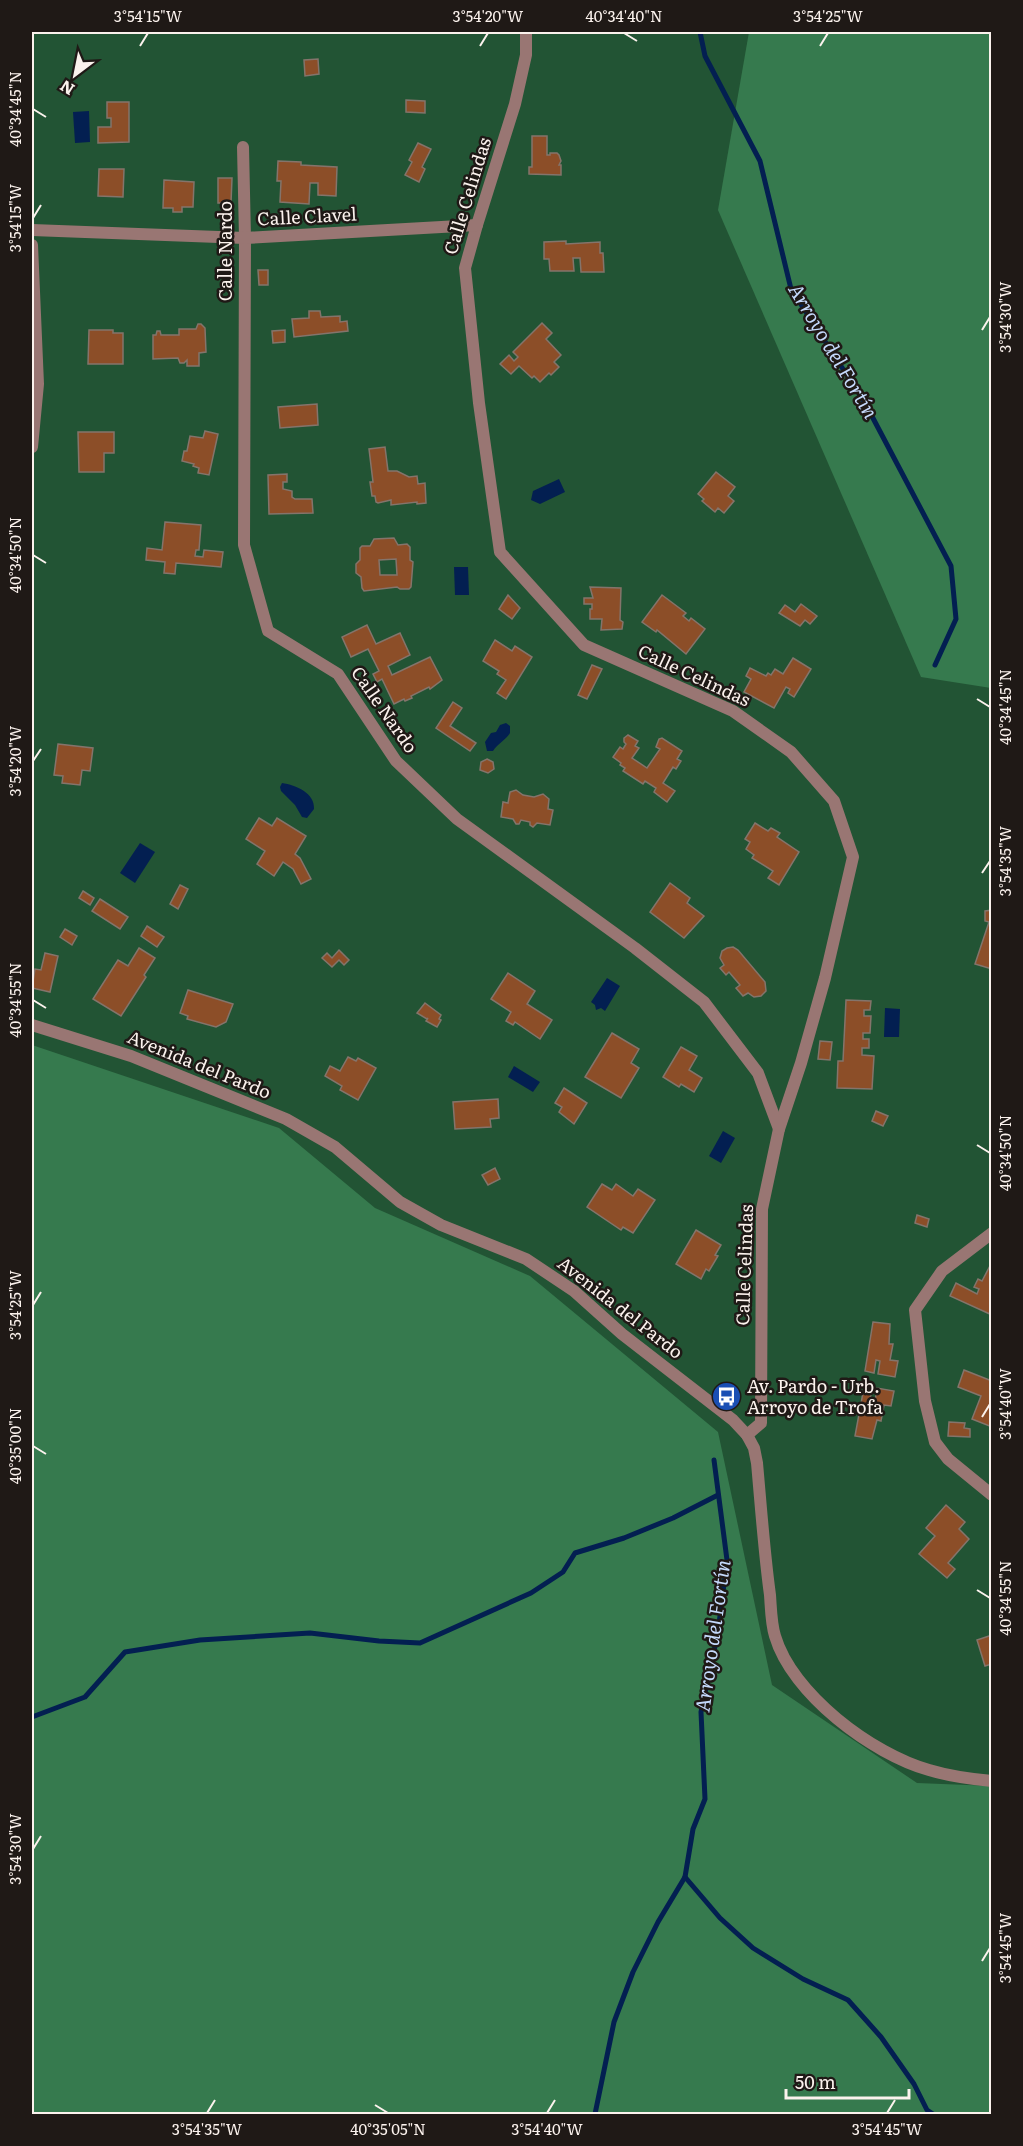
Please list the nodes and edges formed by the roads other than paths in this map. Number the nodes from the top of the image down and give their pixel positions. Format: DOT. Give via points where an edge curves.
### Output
graph roads {
  1 [pos="526,32"];
  2 [pos="243,147"];
  3 [pos="477,225"];
  4 [pos="32,230"];
  5 [pos="245,238"];
  6 [pos="32,245"];
  7 [pos="32,447"];
  8 [pos="32,1025"];
  9 [pos="779,1129"];
  10 [pos="992,1233"];
  11 [pos="747,1436"];
  12 [pos="992,1495"];
  13 [pos="992,1781"];
  1 -- 3 [label="street, Calle Celindas" via="526,55 515,104"];
  2 -- 5 [label="street, Calle Nardo"];
  3 -- 5 [label="street, Calle Clavel"];
  3 -- 9 [label="street, Calle Celindas" via="465,268 500,552 584,645 733,711 791,752 834,801 852,857 825,978"];
  4 -- 5 [label="street, Calle Clavel"];
  5 -- 9 [label="street, Calle Nardo" via="244,545 268,631 338,674 396,761 457,819 704,1002 759,1072"];
  6 -- 7 [label="street" via="38,384"];
  8 -- 11 [label="street, Avenida del Pardo" via="131,1056 286,1119 335,1147 400,1202 441,1225 526,1259 574,1291 622,1334 733,1420"];
  9 -- 11 [label="street, Calle Celindas" via="762,1209 761,1423"];
  10 -- 12 [label="street" via="942,1271 915,1310 925,1401 935,1442 948,1459"];
  11 -- 13 [label="street, Avenida del Pardo" via="757,1463 774,1636 799,1680 844,1725 868,1742 927,1770"];
}
